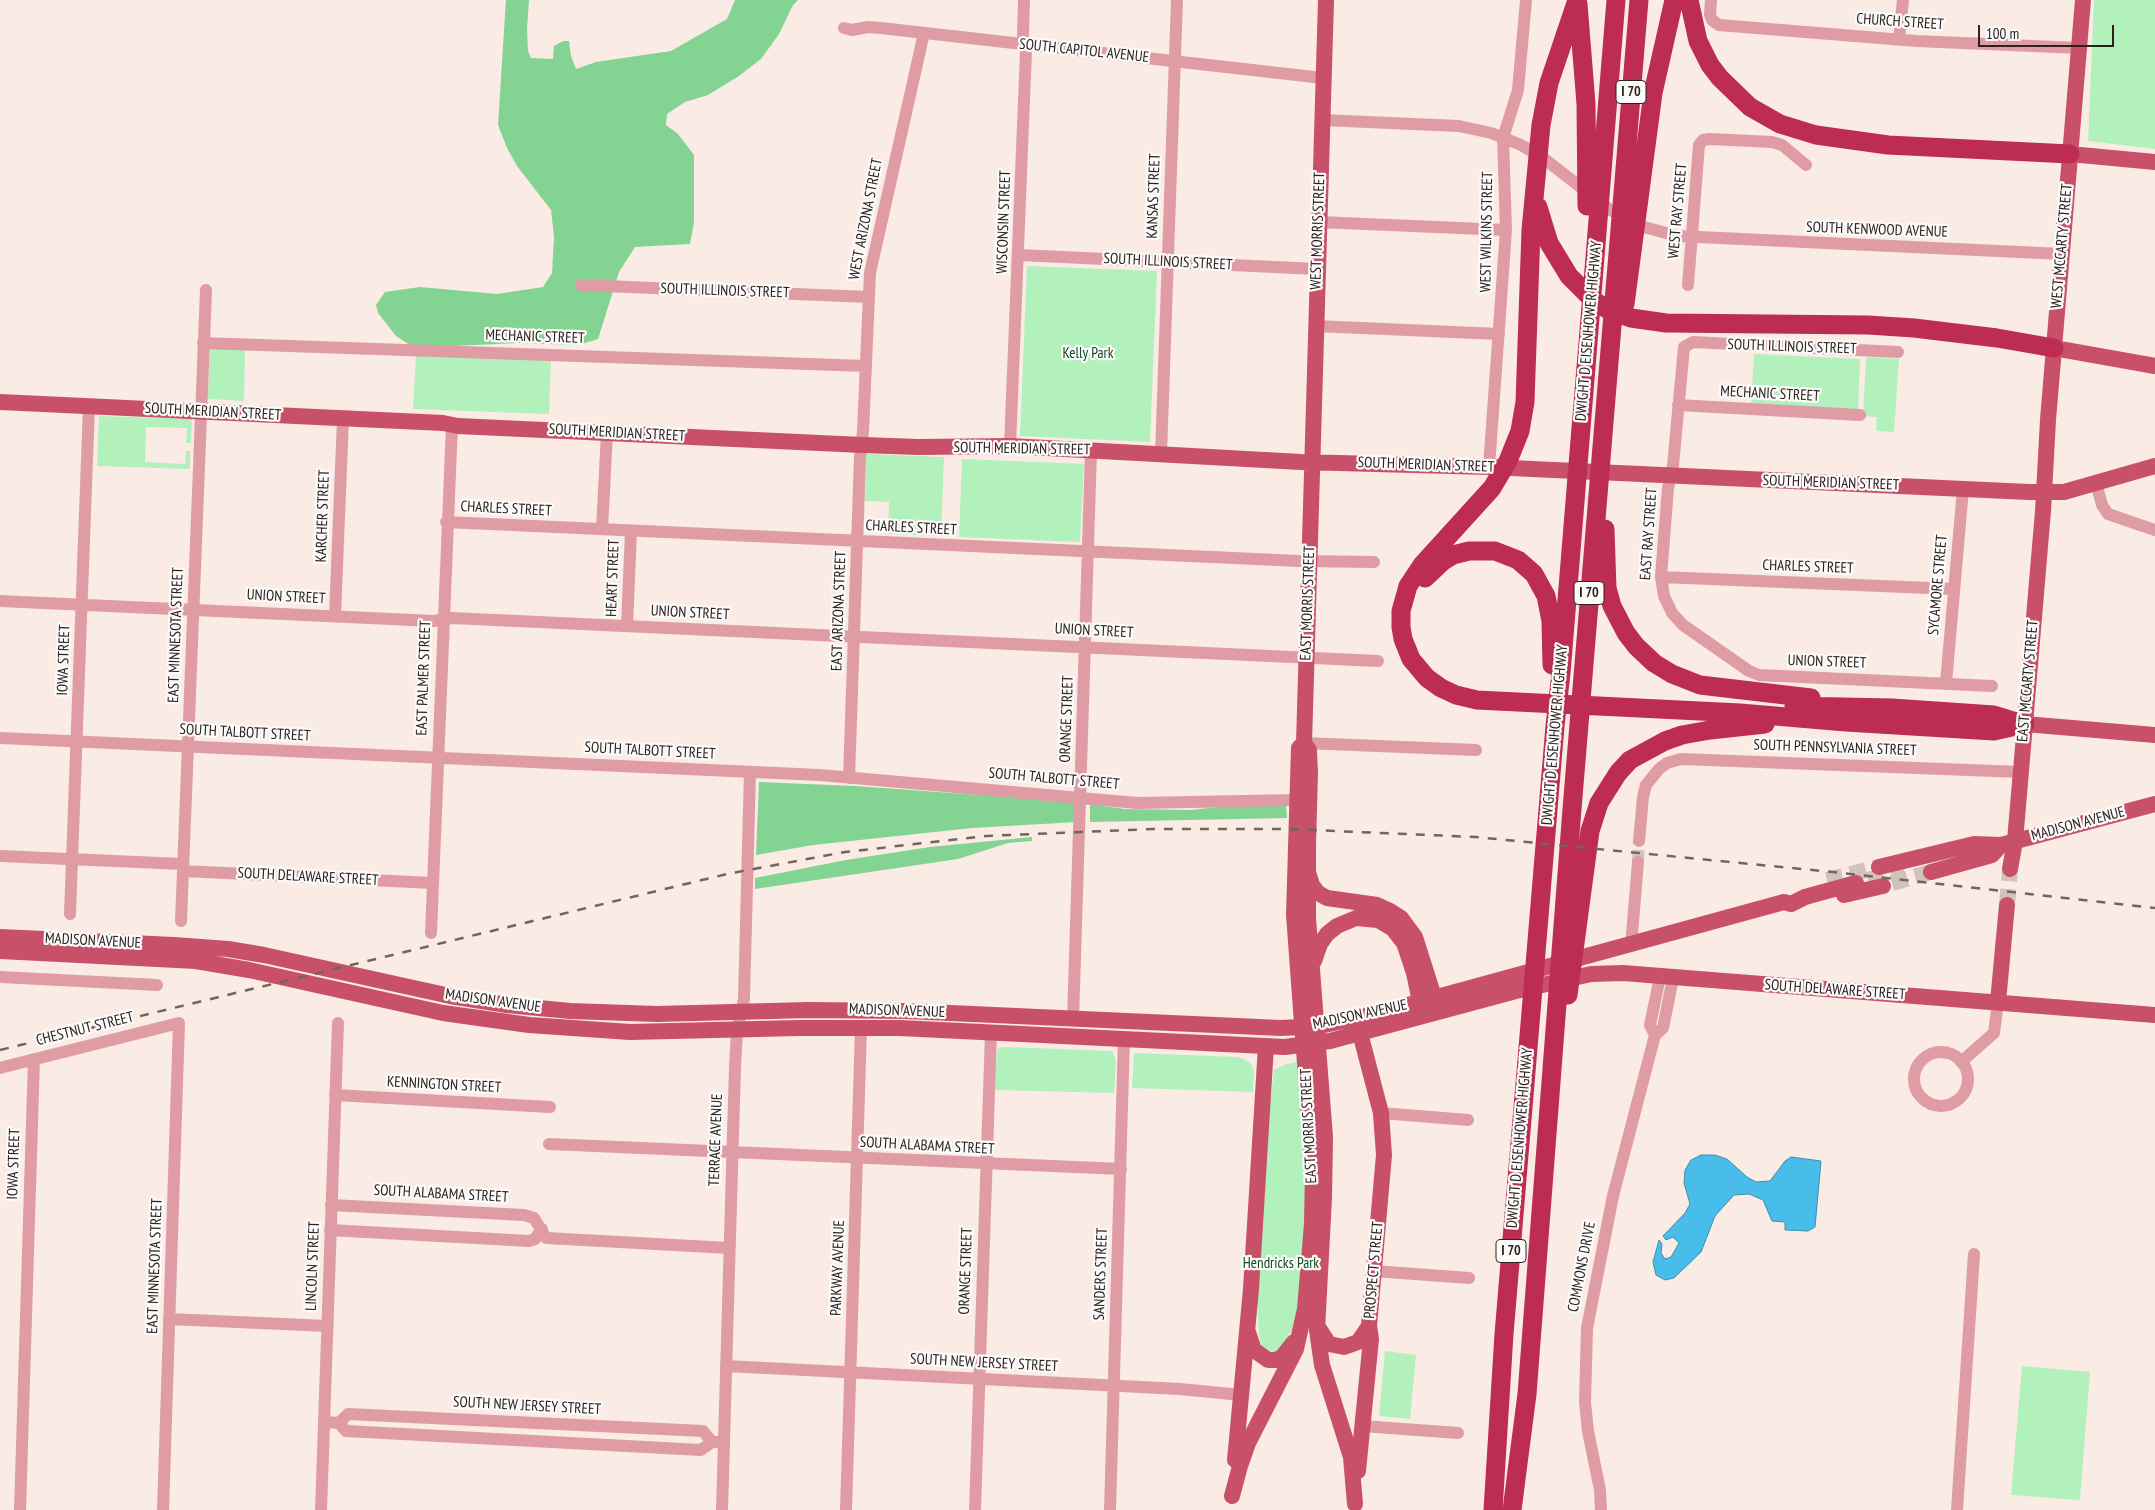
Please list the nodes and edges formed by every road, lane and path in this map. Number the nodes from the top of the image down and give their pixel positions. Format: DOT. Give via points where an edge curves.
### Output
graph roads {
  1 [pos="1024,0"];
  2 [pos="1177,0"];
  3 [pos="1326,0"];
  4 [pos="1526,0"];
  5 [pos="1577,0"];
  6 [pos="1616,0"];
  7 [pos="1639,0"];
  8 [pos="1674,0"];
  9 [pos="1689,0"];
  10 [pos="1711,0"];
  11 [pos="1903,0"];
  12 [pos="2083,0"];
  13 [pos="844,28"];
  14 [pos="924,33"];
  15 [pos="1900,39"];
  16 [pos="1026,44"];
  17 [pos="2079,48"];
  18 [pos="1175,61"];
  19 [pos="1323,78"];
  20 [pos="1322,120"];
  21 [pos="1503,138"];
  22 [pos="2070,154"];
  23 [pos="2155,162"];
  24 [pos="1595,163"];
  25 [pos="1806,165"];
  26 [pos="1631,187"];
  27 [pos="1535,196"];
  28 [pos="1319,222"];
  29 [pos="1506,230"];
  30 [pos="1692,238"];
  31 [pos="2062,254"];
  32 [pos="1019,255"];
  33 [pos="1168,262"];
  34 [pos="1317,269"];
  35 [pos="581,285"];
  36 [pos="1688,285"];
  37 [pos="206,290"];
  38 [pos="868,297"];
  39 [pos="1315,326"];
  40 [pos="1499,334"];
  41 [pos="203,343"];
  42 [pos="2054,348"];
  43 [pos="1898,352"];
  44 [pos="866,366"];
  45 [pos="2155,366"];
  46 [pos="0,402"];
  47 [pos="90,406"];
  48 [pos="1678,406"];
  49 [pos="200,411"];
  50 [pos="1860,415"];
  51 [pos="343,418"];
  52 [pos="452,425"];
  53 [pos="607,433"];
  54 [pos="862,445"];
  55 [pos="1010,446"];
  56 [pos="1091,450"];
  57 [pos="1162,454"];
  58 [pos="1312,462"];
  59 [pos="2155,466"];
  60 [pos="1489,467"];
  61 [pos="1672,476"];
  62 [pos="2096,483"];
  63 [pos="1963,489"];
  64 [pos="2044,492"];
  65 [pos="1600,513"];
  66 [pos="446,522"];
  67 [pos="602,529"];
  68 [pos="2155,530"];
  69 [pos="631,531"];
  70 [pos="857,542"];
  71 [pos="1088,552"];
  72 [pos="1309,560"];
  73 [pos="1374,562"];
  74 [pos="1661,577"];
  75 [pos="1954,589"];
  76 [pos="0,601"];
  77 [pos="82,604"];
  78 [pos="193,609"];
  79 [pos="335,616"];
  80 [pos="443,620"];
  81 [pos="1678,621"];
  82 [pos="627,626"];
  83 [pos="854,636"];
  84 [pos="1086,647"];
  85 [pos="1307,657"];
  86 [pos="1378,661"];
  87 [pos="1556,673"];
  88 [pos="1946,683"];
  89 [pos="1992,686"];
  90 [pos="1892,708"];
  91 [pos="1846,722"];
  92 [pos="2025,724"];
  93 [pos="2155,735"];
  94 [pos="0,738"];
  95 [pos="77,742"];
  96 [pos="1304,743"];
  97 [pos="188,747"];
  98 [pos="1476,750"];
  99 [pos="438,758"];
  100 [pos="750,772"];
  101 [pos="2021,772"];
  102 [pos="849,778"];
  103 [pos="1081,798"];
  104 [pos="1297,800"];
  105 [pos="2155,804"];
  106 [pos="1640,841"];
  107 [pos="2008,843"];
  108 [pos="1982,846"];
  109 [pos="0,856"];
  110 [pos="72,859"];
  111 [pos="1638,862"];
  112 [pos="183,867"];
  113 [pos="1879,867"];
  114 [pos="2010,868"];
  115 [pos="1904,870"];
  116 [pos="1308,871"];
  117 [pos="1931,872"];
  118 [pos="1827,880"];
  119 [pos="433,883"];
  120 [pos="1856,883"];
  121 [pos="1883,886"];
  122 [pos="1791,902"];
  123 [pos="2007,905"];
  124 [pos="70,914"];
  125 [pos="181,921"];
  126 [pos="431,933"];
  127 [pos="0,937"];
  128 [pos="1631,946"];
  129 [pos="0,951"];
  130 [pos="0,977"];
  131 [pos="1666,977"];
  132 [pos="1312,983"];
  133 [pos="157,985"];
  134 [pos="1516,991"];
  135 [pos="1427,999"];
  136 [pos="1998,1002"];
  137 [pos="741,1012"];
  138 [pos="2155,1015"];
  139 [pos="1074,1019"];
  140 [pos="179,1022"];
  141 [pos="338,1023"];
  142 [pos="1560,1023"];
  143 [pos="861,1028"];
  144 [pos="737,1030"];
  145 [pos="1360,1032"];
  146 [pos="991,1033"];
  147 [pos="1124,1039"];
  148 [pos="1266,1046"];
  149 [pos="34,1059"];
  150 [pos="1961,1062"];
  151 [pos="0,1068"];
  152 [pos="335,1095"];
  153 [pos="550,1107"];
  154 [pos="1381,1113"];
  155 [pos="1468,1120"];
  156 [pos="549,1144"];
  157 [pos="732,1152"];
  158 [pos="857,1159"];
  159 [pos="986,1165"];
  160 [pos="1121,1170"];
  161 [pos="331,1205"];
  162 [pos="542,1229"];
  163 [pos="330,1230"];
  164 [pos="729,1248"];
  165 [pos="1974,1254"];
  166 [pos="1374,1271"];
  167 [pos="1469,1278"];
  168 [pos="1305,1309"];
  169 [pos="169,1319"];
  170 [pos="1317,1321"];
  171 [pos="328,1326"];
  172 [pos="1369,1326"];
  173 [pos="1247,1329"];
  174 [pos="726,1366"];
  175 [pos="850,1373"];
  176 [pos="979,1379"];
  177 [pos="1113,1386"];
  178 [pos="1241,1394"];
  179 [pos="1526,1394"];
  180 [pos="325,1422"];
  181 [pos="339,1423"];
  182 [pos="1362,1426"];
  183 [pos="1458,1433"];
  184 [pos="718,1442"];
  185 [pos="1495,1470"];
  186 [pos="1232,1503"];
  187 [pos="1355,1507"];
  188 [pos="20,1510"];
  189 [pos="163,1510"];
  190 [pos="321,1510"];
  191 [pos="722,1510"];
  192 [pos="846,1510"];
  193 [pos="975,1510"];
  194 [pos="1110,1510"];
  195 [pos="1488,1510"];
  196 [pos="1493,1510"];
  197 [pos="1512,1510"];
  198 [pos="1524,1510"];
  199 [pos="1602,1510"];
  200 [pos="1957,1510"];
  1 -- 16 [label="street, WISCONSIN STREET" via="1023,36"];
  2 -- 18 [label="street, KANSAS STREET"];
  3 -- 19 [label="main road, WEST MORRIS STREET"];
  4 -- 21 [label="street, WEST WILKINS STREET" via="1518,90"];
  5 -- 24 [label="highway"];
  5 -- 27 [label="highway" via="1549,83 1541,125"];
  6 -- 24 [label="highway, I 70"];
  7 -- 26 [label="highway, DWIGHT D EISENHOWER HIGHWAY / I 70"];
  8 -- 26 [label="highway"];
  9 -- 22 [label="highway" via="1695,33 1710,65 1731,91 1761,114 1792,128 1816,135 1888,144"];
  10 -- 15 [label="street, CHURCH STREET" via="1710,15 1719,25"];
  11 -- 15 [label="street"];
  12 -- 17 [label="main road, WEST MCCARTY STREET"];
  13 -- 14 [label="street, SOUTH CAPITOL AVENUE" via="876,27"];
  14 -- 16 [label="street, SOUTH CAPITOL AVENUE"];
  14 -- 38 [label="street, WEST ARIZONA STREET" via="871,266"];
  15 -- 17 [label="street, CHURCH STREET"];
  16 -- 18 [label="street, SOUTH CAPITOL AVENUE"];
  16 -- 32 [label="street, WISCONSIN STREET"];
  17 -- 22 [label="main road, WEST MCCARTY STREET"];
  18 -- 19 [label="street, SOUTH CAPITOL AVENUE"];
  18 -- 33 [label="street, KANSAS STREET"];
  19 -- 20 [label="main road, WEST MORRIS STREET"];
  20 -- 21 [label="street" via="1459,126"];
  20 -- 28 [label="main road, WEST MORRIS STREET"];
  21 -- 29 [label="street, WEST WILKINS STREET"];
  21 -- 30 [label="street" via="1542,157 1610,210 1652,230"];
  22 -- 23 [label="main road"];
  22 -- 31 [label="main road, WEST MCCARTY STREET"];
  24 -- 87 [label="highway, DWIGHT D EISENHOWER HIGHWAY / I 70" via="1590,324"];
  25 -- 30 [label="street, WEST RAY STREET" via="1784,147 1772,142 1702,140"];
  26 -- 65 [label="highway, DWIGHT D EISENHOWER HIGHWAY / I 70" via="1606,396"];
  27 -- 42 [label="highway" via="1549,243 1569,276 1594,301 1631,318 1666,323 1914,328"];
  27 -- 91 [label="highway" via="1528,269 1525,402 1521,427 1500,474 1472,512 1417,572 1405,594 1401,611 1402,636 1411,659 1427,678 1441,688 1456,696 1477,700 1740,713"];
  28 -- 29 [label="street"];
  28 -- 34 [label="main road, WEST MORRIS STREET"];
  29 -- 40 [label="street, WEST WILKINS STREET"];
  30 -- 31 [label="street, SOUTH KENWOOD AVENUE"];
  30 -- 36 [label="street, WEST RAY STREET"];
  31 -- 42 [label="main road, WEST MCCARTY STREET"];
  32 -- 33 [label="street, SOUTH ILLINOIS STREET"];
  32 -- 55 [label="street, WISCONSIN STREET"];
  33 -- 34 [label="street, SOUTH ILLINOIS STREET"];
  33 -- 57 [label="street, KANSAS STREET"];
  34 -- 39 [label="main road, WEST MORRIS STREET"];
  35 -- 38 [label="street, SOUTH ILLINOIS STREET"];
  37 -- 41 [label="street, EAST MINNESOTA STREET"];
  38 -- 44 [label="street, WEST ARIZONA STREET"];
  39 -- 40 [label="street"];
  39 -- 58 [label="main road, WEST MORRIS STREET"];
  40 -- 60 [label="street, WEST WILKINS STREET"];
  41 -- 44 [label="street, MECHANIC STREET"];
  41 -- 49 [label="street, EAST MINNESOTA STREET"];
  42 -- 45 [label="main road"];
  42 -- 64 [label="main road, WEST MCCARTY STREET"];
  43 -- 48 [label="street, SOUTH ILLINOIS STREET" via="1693,342 1682,351"];
  44 -- 54 [label="street, WEST ARIZONA STREET"];
  46 -- 47 [label="main road, SOUTH MERIDIAN STREET"];
  47 -- 49 [label="main road, SOUTH MERIDIAN STREET"];
  47 -- 77 [label="street, IOWA STREET"];
  48 -- 50 [label="street, MECHANIC STREET"];
  48 -- 61 [label="street"];
  49 -- 51 [label="main road, SOUTH MERIDIAN STREET"];
  49 -- 78 [label="street, EAST MINNESOTA STREET"];
  51 -- 52 [label="main road, SOUTH MERIDIAN STREET"];
  51 -- 79 [label="street, KARCHER STREET"];
  52 -- 53 [label="main road, SOUTH MERIDIAN STREET"];
  52 -- 66 [label="street, EAST PALMER STREET"];
  53 -- 54 [label="main road, SOUTH MERIDIAN STREET"];
  53 -- 67 [label="street, HEART STREET"];
  54 -- 55 [label="main road, SOUTH MERIDIAN STREET"];
  54 -- 70 [label="street, EAST ARIZONA STREET"];
  55 -- 56 [label="main road, SOUTH MERIDIAN STREET"];
  56 -- 57 [label="main road, SOUTH MERIDIAN STREET"];
  56 -- 71 [label="street, ORANGE STREET"];
  57 -- 58 [label="main road, SOUTH MERIDIAN STREET"];
  58 -- 60 [label="main road, SOUTH MERIDIAN STREET"];
  58 -- 72 [label="main road, EAST MORRIS STREET"];
  59 -- 62 [label="main road, SOUTH MERIDIAN STREET"];
  60 -- 61 [label="main road, SOUTH MERIDIAN STREET"];
  61 -- 63 [label="main road, SOUTH MERIDIAN STREET"];
  61 -- 74 [label="street, EAST RAY STREET" via="1668,488"];
  62 -- 64 [label="main road, SOUTH MERIDIAN STREET" via="2064,492"];
  62 -- 68 [label="street" via="2108,514"];
  63 -- 64 [label="main road, SOUTH MERIDIAN STREET"];
  63 -- 75 [label="street, SYCAMORE STREET"];
  64 -- 92 [label="main road, EAST MCCARTY STREET"];
  65 -- 90 [label="highway" via="1612,606 1636,646 1657,665 1680,678 1705,686"];
  65 -- 142 [label="highway, DWIGHT D EISENHOWER HIGHWAY / I 70" via="1578,728"];
  66 -- 67 [label="street, CHARLES STREET"];
  66 -- 80 [label="street, EAST PALMER STREET"];
  67 -- 69 [label="street, CHARLES STREET"];
  69 -- 70 [label="street, CHARLES STREET"];
  69 -- 82 [label="street, HEART STREET"];
  70 -- 71 [label="street, CHARLES STREET"];
  70 -- 83 [label="street, EAST ARIZONA STREET"];
  71 -- 72 [label="street, CHARLES STREET"];
  71 -- 84 [label="street, ORANGE STREET"];
  72 -- 73 [label="street, CHARLES STREET"];
  72 -- 85 [label="main road, EAST MORRIS STREET"];
  74 -- 75 [label="street, CHARLES STREET"];
  74 -- 81 [label="street, EAST RAY STREET" via="1665,602"];
  75 -- 88 [label="street, SYCAMORE STREET"];
  76 -- 77 [label="street, UNION STREET"];
  77 -- 78 [label="street, UNION STREET"];
  77 -- 95 [label="street, IOWA STREET"];
  78 -- 79 [label="street, UNION STREET"];
  78 -- 97 [label="street, EAST MINNESOTA STREET"];
  79 -- 80 [label="street, UNION STREET"];
  80 -- 82 [label="street, UNION STREET"];
  80 -- 99 [label="street, EAST PALMER STREET"];
  81 -- 88 [label="street, UNION STREET" via="1759,675"];
  82 -- 83 [label="street, UNION STREET"];
  83 -- 84 [label="street, UNION STREET"];
  83 -- 102 [label="street, EAST ARIZONA STREET"];
  84 -- 85 [label="street, UNION STREET"];
  84 -- 103 [label="street, ORANGE STREET"];
  85 -- 86 [label="street, UNION STREET"];
  85 -- 96 [label="main road, EAST MORRIS STREET"];
  87 -- 90 [label="highway" via="1548,604 1539,581 1525,565 1503,553 1474,550 1450,557 1427,576 1414,602 1413,636 1427,664 1443,678 1462,687 1615,698"];
  87 -- 185 [label="highway, DWIGHT D EISENHOWER HIGHWAY / I 70" via="1555,726"];
  88 -- 89 [label="street, UNION STREET"];
  90 -- 92 [label="highway" via="1994,715"];
  91 -- 92 [label="highway" via="1994,731"];
  91 -- 142 [label="highway" via="1742,726 1682,735 1630,760 1604,794 1590,831 1576,946"];
  92 -- 93 [label="main road"];
  92 -- 101 [label="main road, EAST MCCARTY STREET"];
  94 -- 95 [label="street, SOUTH TALBOTT STREET"];
  95 -- 97 [label="street, SOUTH TALBOTT STREET"];
  95 -- 110 [label="street, IOWA STREET"];
  96 -- 98 [label="street"];
  96 -- 104 [label="main road, EAST MORRIS STREET" via="1299,748"];
  96 -- 116 [label="main road, EAST MORRIS STREET" via="1309,750"];
  97 -- 99 [label="street, SOUTH TALBOTT STREET"];
  97 -- 112 [label="street, EAST MINNESOTA STREET"];
  99 -- 100 [label="street, SOUTH TALBOTT STREET"];
  99 -- 119 [label="street, EAST PALMER STREET"];
  100 -- 102 [label="street, SOUTH TALBOTT STREET"];
  100 -- 137 [label="street, TERRACE AVENUE" via="744,999"];
  101 -- 106 [label="street, SOUTH PENNSYLVANIA STREET" via="1687,758 1667,764 1646,785"];
  101 -- 107 [label="main road, EAST MCCARTY STREET"];
  102 -- 103 [label="street, SOUTH TALBOTT STREET"];
  103 -- 104 [label="street, SOUTH TALBOTT STREET" via="1137,803"];
  103 -- 139 [label="street, ORANGE STREET"];
  104 -- 168 [label="main road, EAST MORRIS STREET" via="1294,915 1312,1154 1312,1224"];
  105 -- 107 [label="main road, MADISON AVENUE"];
  107 -- 108 [label="main road, MADISON AVENUE"];
  107 -- 114 [label="main road, EAST MCCARTY STREET"];
  107 -- 117 [label="main road, MADISON AVENUE" via="1992,855"];
  108 -- 113 [label="main road, MADISON AVENUE" via="1974,844"];
  108 -- 115 [label="main road, MADISON AVENUE" via="1975,851"];
  109 -- 110 [label="street, SOUTH DELAWARE STREET"];
  110 -- 112 [label="street, SOUTH DELAWARE STREET"];
  110 -- 124 [label="street, IOWA STREET"];
  111 -- 128 [label="street"];
  112 -- 119 [label="street, SOUTH DELAWARE STREET"];
  112 -- 125 [label="street, EAST MINNESOTA STREET"];
  116 -- 132 [label="main road, EAST MORRIS STREET"];
  116 -- 135 [label="main road" via="1312,885 1322,895 1332,900 1383,907 1401,918 1415,937"];
  118 -- 122 [label="main road, MADISON AVENUE" via="1791,893"];
  119 -- 126 [label="street, EAST PALMER STREET"];
  120 -- 122 [label="main road, MADISON AVENUE"];
  121 -- 122 [label="main road, MADISON AVENUE" via="1808,904"];
  122 -- 128 [label="main road, MADISON AVENUE"];
  123 -- 136 [label="main road"];
  127 -- 137 [label="main road, MADISON AVENUE" via="228,949 450,996 517,1006 630,1013"];
  128 -- 135 [label="main road, MADISON AVENUE"];
  129 -- 144 [label="main road, MADISON AVENUE" via="212,964 443,1013 529,1025 630,1032"];
  130 -- 133 [label="street"];
  131 -- 134 [label="main road, SOUTH DELAWARE STREET" via="1591,974"];
  131 -- 136 [label="main road, SOUTH DELAWARE STREET"];
  131 -- 199 [label="street, COMMONS DRIVE" via="1650,1025 1655,1035 1613,1196 1587,1328 1586,1410"];
  132 -- 135 [label="main road" via="1316,952 1327,934 1349,920 1370,918 1390,926 1404,943"];
  132 -- 170 [label="main road, EAST MORRIS STREET" via="1325,1138"];
  134 -- 145 [label="main road, MADISON AVENUE"];
  135 -- 139 [label="main road, MADISON AVENUE" via="1329,1024 1290,1028"];
  136 -- 138 [label="main road, SOUTH DELAWARE STREET"];
  136 -- 150 [label="street" via="1994,1033"];
  137 -- 139 [label="main road, MADISON AVENUE" via="890,1010"];
  137 -- 144 [label="street, TERRACE AVENUE"];
  140 -- 149 [label="street, CHESTNUT STREET"];
  140 -- 169 [label="street, EAST MINNESOTA STREET"];
  141 -- 152 [label="street, LINCOLN STREET"];
  142 -- 179 [label="highway, DWIGHT D EISENHOWER HIGHWAY / I 70" via="1550,1095"];
  143 -- 144 [label="main road, MADISON AVENUE"];
  143 -- 146 [label="main road, MADISON AVENUE"];
  143 -- 158 [label="street, PARKWAY AVENUE"];
  144 -- 157 [label="street, TERRACE AVENUE"];
  145 -- 148 [label="main road, MADISON AVENUE" via="1330,1041"];
  145 -- 154 [label="main road, PROSPECT STREET"];
  146 -- 147 [label="main road, MADISON AVENUE"];
  146 -- 159 [label="street, ORANGE STREET"];
  147 -- 148 [label="main road, MADISON AVENUE"];
  147 -- 160 [label="street, SANDERS STREET"];
  148 -- 173 [label="main road, EAST MORRIS STREET"];
  149 -- 151 [label="street, CHESTNUT STREET"];
  149 -- 188 [label="street, IOWA STREET"];
  150 -- 150 [label="street" via="1944,1052 1923,1058 1914,1074 1919,1096 1929,1104 1939,1106 1959,1099 1968,1080"];
  152 -- 153 [label="street, KENNINGTON STREET"];
  152 -- 161 [label="street, LINCOLN STREET"];
  154 -- 155 [label="street"];
  154 -- 166 [label="main road, PROSPECT STREET" via="1384,1155"];
  156 -- 157 [label="street"];
  157 -- 158 [label="street, SOUTH ALABAMA STREET"];
  157 -- 164 [label="street, TERRACE AVENUE"];
  158 -- 159 [label="street, SOUTH ALABAMA STREET"];
  158 -- 175 [label="street, PARKWAY AVENUE"];
  159 -- 160 [label="street, SOUTH ALABAMA STREET"];
  159 -- 176 [label="street, ORANGE STREET"];
  160 -- 177 [label="street, SANDERS STREET"];
  161 -- 162 [label="street, SOUTH ALABAMA STREET" via="524,1214 534,1218"];
  161 -- 163 [label="street, LINCOLN STREET"];
  162 -- 163 [label="street" via="529,1241"];
  162 -- 164 [label="street, SOUTH ALABAMA STREET" via="546,1238"];
  163 -- 171 [label="street, LINCOLN STREET"];
  164 -- 174 [label="street, TERRACE AVENUE"];
  165 -- 200 [label="street"];
  166 -- 167 [label="street"];
  166 -- 172 [label="main road, PROSPECT STREET"];
  168 -- 173 [label="main road" via="1294,1340 1286,1354 1276,1360 1268,1360 1254,1350"];
  168 -- 186 [label="main road, EAST MORRIS STREET" via="1296,1349 1248,1443"];
  169 -- 171 [label="street"];
  169 -- 189 [label="street, EAST MINNESOTA STREET"];
  170 -- 172 [label="main road" via="1326,1341 1340,1347 1358,1342"];
  170 -- 187 [label="main road, EAST MORRIS STREET" via="1322,1365 1351,1457"];
  171 -- 180 [label="street, LINCOLN STREET"];
  172 -- 182 [label="main road, PROSPECT STREET" via="1371,1339"];
  173 -- 178 [label="main road, EAST MORRIS STREET"];
  174 -- 175 [label="street, SOUTH NEW JERSEY STREET"];
  174 -- 184 [label="street, TERRACE AVENUE"];
  175 -- 176 [label="street, SOUTH NEW JERSEY STREET"];
  175 -- 192 [label="street, PARKWAY AVENUE"];
  176 -- 177 [label="street, SOUTH NEW JERSEY STREET"];
  176 -- 193 [label="street, ORANGE STREET"];
  177 -- 178 [label="street, SOUTH NEW JERSEY STREET"];
  177 -- 194 [label="street, SANDERS STREET"];
  178 -- 186 [label="main road, EAST MORRIS STREET"];
  179 -- 197 [label="highway, I 70"];
  179 -- 198 [label="highway"];
  180 -- 181 [label="street, SOUTH NEW JERSEY STREET"];
  180 -- 190 [label="street, LINCOLN STREET"];
  181 -- 184 [label="street, SOUTH NEW JERSEY STREET" via="346,1431 701,1450"];
  181 -- 184 [label="street, SOUTH NEW JERSEY STREET" via="348,1414 703,1431"];
  182 -- 183 [label="street"];
  182 -- 187 [label="main road, PROSPECT STREET"];
  184 -- 191 [label="street, TERRACE AVENUE"];
  185 -- 195 [label="highway"];
  185 -- 196 [label="highway, I 70"];
}
